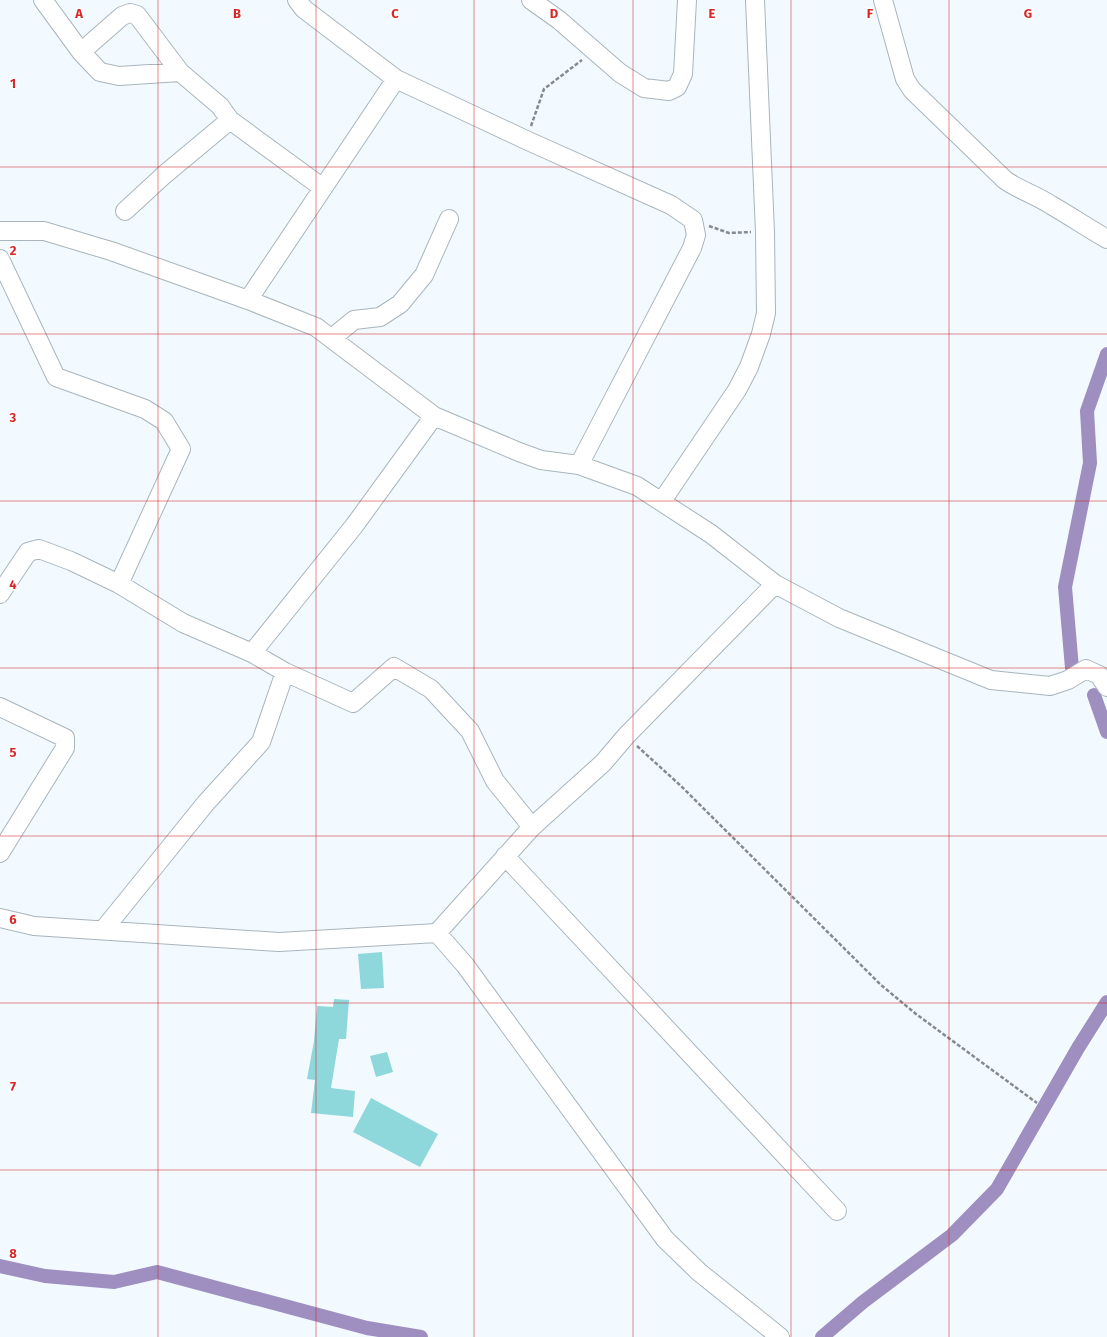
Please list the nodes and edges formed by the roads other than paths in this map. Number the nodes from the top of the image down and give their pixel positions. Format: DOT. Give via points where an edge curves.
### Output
graph roads {
  1 [pos="44,0"];
  2 [pos="296,0"];
  3 [pos="531,0"];
  4 [pos="687,0"];
  5 [pos="755,0"];
  6 [pos="883,0"];
  7 [pos="81,52"];
  8 [pos="180,72"];
  9 [pos="396,79"];
  10 [pos="230,120"];
  11 [pos="323,188"];
  12 [pos="125,211"];
  13 [pos="450,219"];
  14 [pos="0,231"];
  15 [pos="1107,238"];
  16 [pos="0,259"];
  17 [pos="248,300"];
  18 [pos="332,338"];
  19 [pos="434,416"];
  20 [pos="579,465"];
  21 [pos="662,501"];
  22 [pos="118,584"];
  23 [pos="775,584"];
  24 [pos="0,594"];
  25 [pos="252,653"];
  26 [pos="285,672"];
  27 [pos="1107,688"];
  28 [pos="0,707"];
  29 [pos="532,826"];
  30 [pos="0,853"];
  31 [pos="505,856"];
  32 [pos="0,918"];
  33 [pos="104,930"];
  34 [pos="437,933"];
  35 [pos="837,1211"];
  36 [pos="780,1337"];
  1 -- 7 [label="street"];
  2 -- 9 [label="street" via="304,9"];
  3 -- 4 [label="street" via="620,73 644,88 669,91 677,87 683,74"];
  5 -- 21 [label="street" via="766,313 749,367 737,390"];
  6 -- 15 [label="street" via="905,79 912,90 1005,180"];
  7 -- 8 [label="street" via="100,72 119,76"];
  7 -- 8 [label="street" via="122,16 130,13 137,15"];
  8 -- 10 [label="street" via="220,106"];
  9 -- 11 [label="street"];
  9 -- 20 [label="street" via="671,205 693,220 696,235 692,248"];
  10 -- 11 [label="street"];
  10 -- 12 [label="street"];
  11 -- 17 [label="street"];
  13 -- 18 [label="street" via="424,275 400,304 380,317 354,320"];
  14 -- 17 [label="street" via="44,231 111,251"];
  16 -- 22 [label="street" via="56,377 145,409 164,422 180,449"];
  17 -- 18 [label="street" via="316,327"];
  18 -- 19 [label="street"];
  19 -- 20 [label="street" via="526,455 541,460"];
  19 -- 25 [label="street" via="354,526"];
  20 -- 21 [label="street" via="637,486"];
  21 -- 23 [label="street" via="711,534"];
  22 -- 24 [label="street" via="39,549 28,552"];
  22 -- 25 [label="street" via="183,624"];
  23 -- 27 [label="street" via="839,618 991,680 1050,686 1068,680 1086,669 1099,676"];
  23 -- 29 [label="street" via="626,736 603,764"];
  25 -- 26 [label="street"];
  26 -- 29 [label="street" via="353,703 394,667 407,674 431,689 470,731 496,781"];
  26 -- 33 [label="street" via="261,742 205,804"];
  28 -- 30 [label="street" via="65,738 65,748"];
  29 -- 31 [label="street"];
  31 -- 34 [label="street"];
  31 -- 35 [label="street"];
  32 -- 33 [label="street" via="34,926"];
  33 -- 34 [label="street" via="279,942"];
  34 -- 36 [label="street" via="465,965 665,1238 699,1272"];
}
